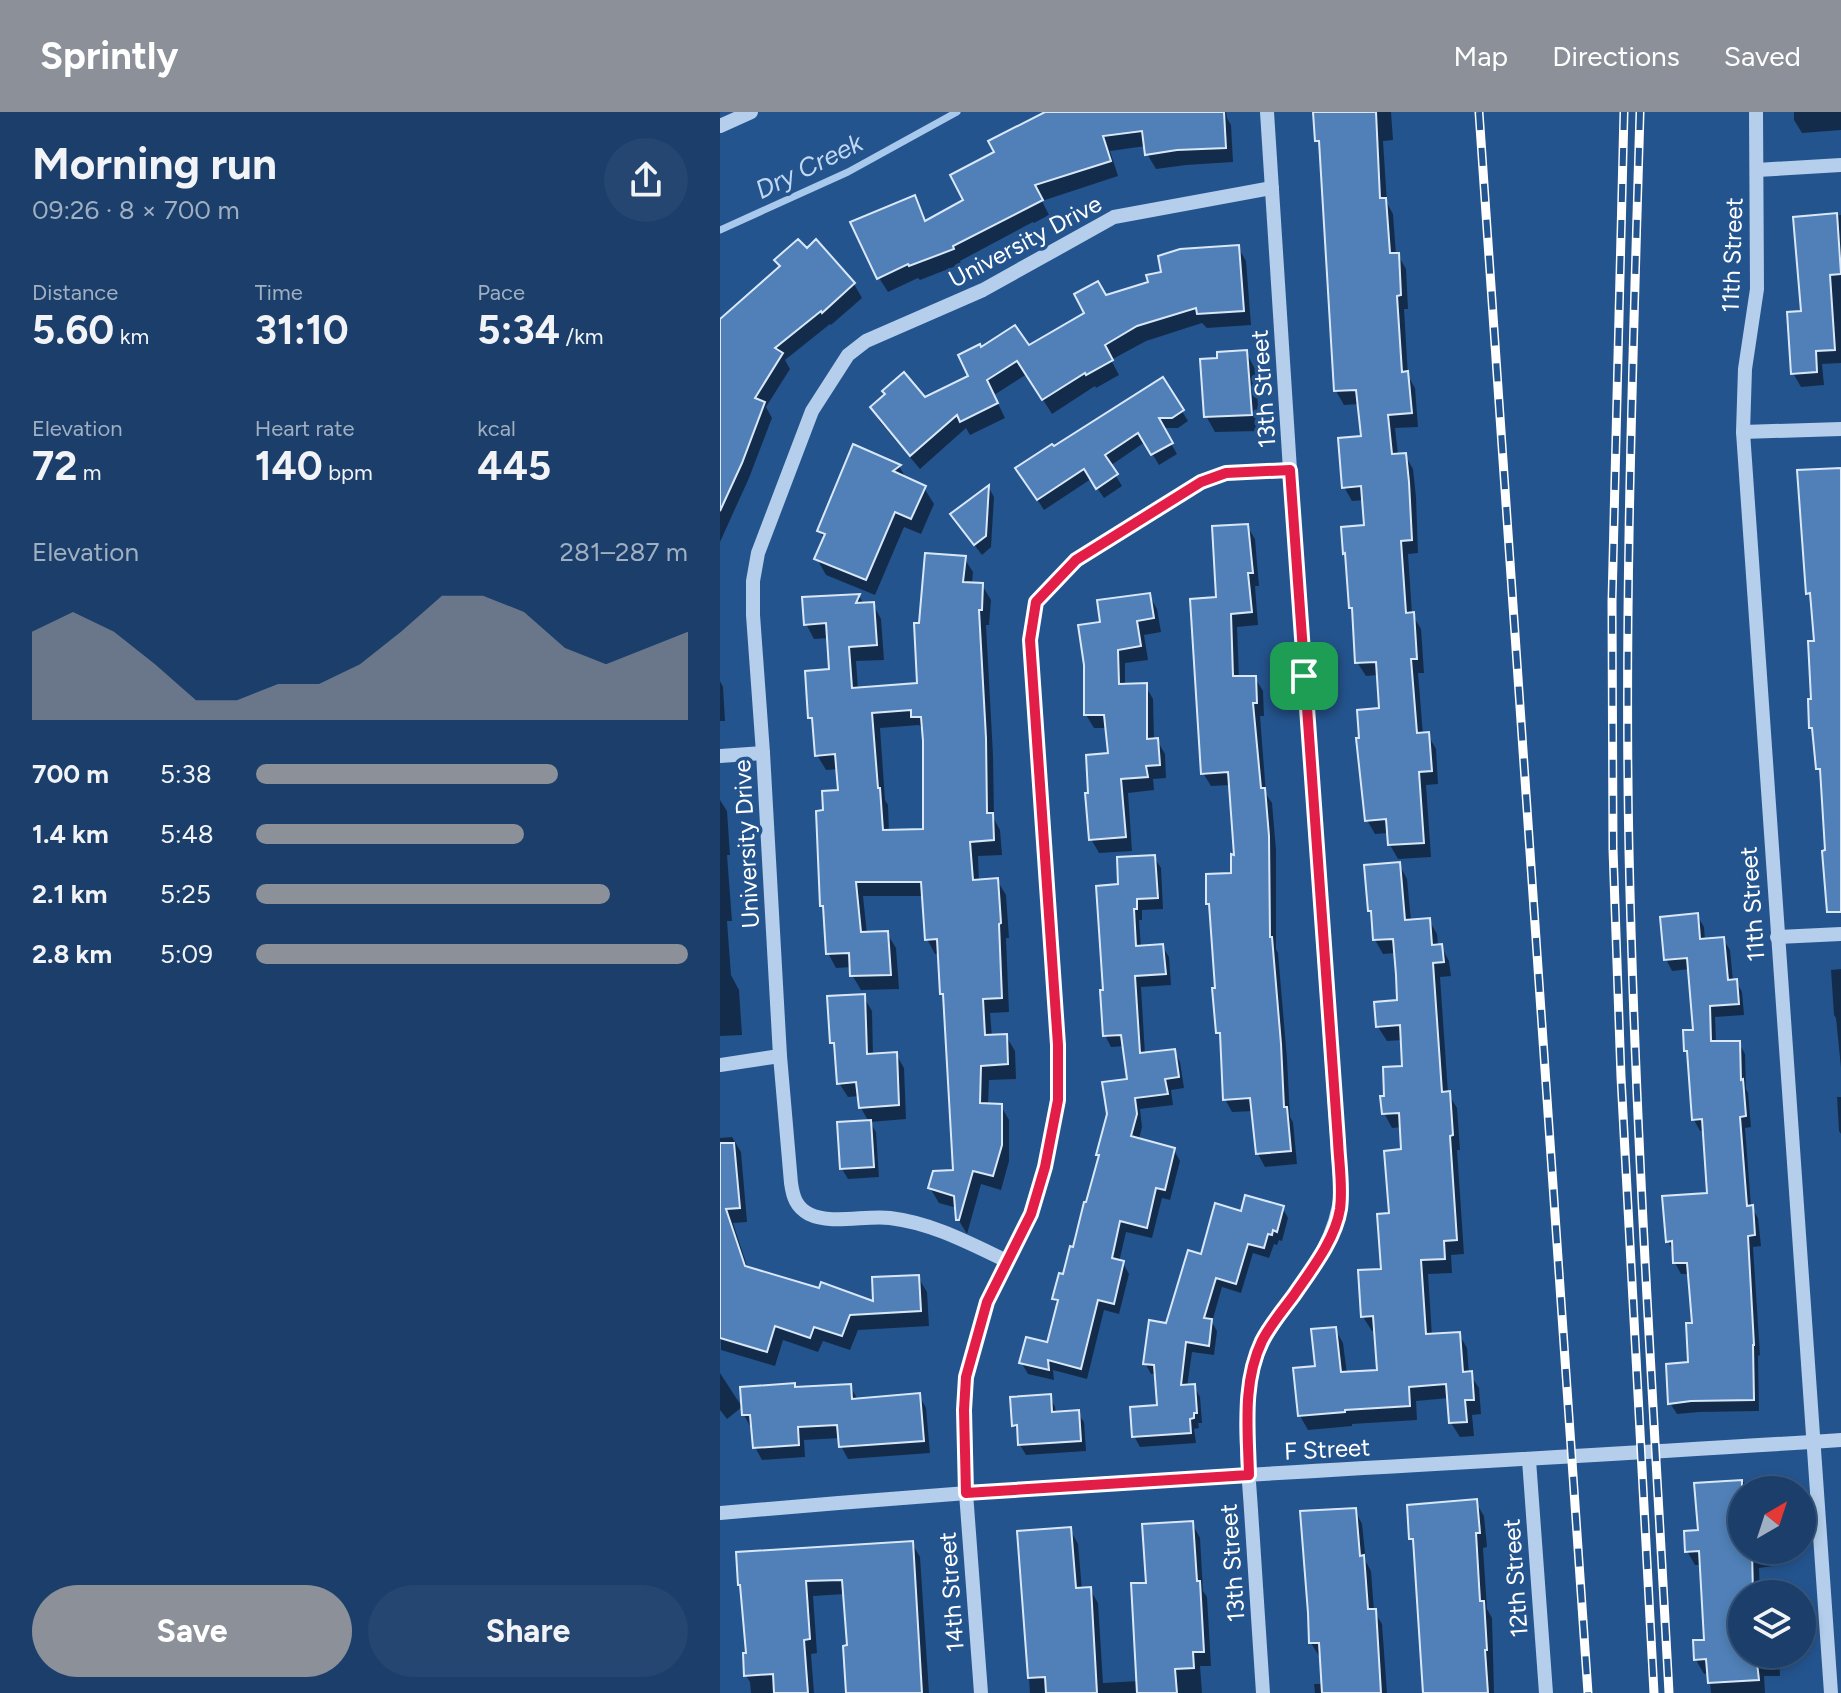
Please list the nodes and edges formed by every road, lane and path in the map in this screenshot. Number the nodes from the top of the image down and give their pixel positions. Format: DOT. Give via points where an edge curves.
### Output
graph roads {
  1 [pos="751,112"];
  2 [pos="1267,112"];
  3 [pos="1756,112"];
  4 [pos="720,126"];
  5 [pos="1841,165"];
  6 [pos="1757,170"];
  7 [pos="1272,188"];
  8 [pos="1841,429"];
  9 [pos="1743,432"];
  10 [pos="1290,470"];
  11 [pos="763,753"];
  12 [pos="720,756"];
  13 [pos="1841,934"];
  14 [pos="1777,937"];
  15 [pos="780,1056"];
  16 [pos="720,1065"];
  17 [pos="1007,1261"];
  18 [pos="1841,1440"];
  19 [pos="1812,1442"];
  20 [pos="1529,1460"];
  21 [pos="1249,1475"];
  22 [pos="966,1493"];
  23 [pos="720,1513"];
  24 [pos="981,1693"];
  25 [pos="1263,1693"];
  26 [pos="1546,1693"];
  27 [pos="1831,1693"];
  1 -- 4 [label="street"];
  2 -- 7 [label="street, 13th Street"];
  3 -- 6 [label="street, 11th Street"];
  5 -- 6 [label="street"];
  6 -- 9 [label="street, 11th Street" via="1757,289 1745,369"];
  7 -- 10 [label="street, 13th Street"];
  7 -- 11 [label="street, University Drive" via="1114,217 983,290 866,341 848,355 812,411 758,553 753,615"];
  8 -- 9 [label="street"];
  9 -- 14 [label="street, 11th Street"];
  10 -- 17 [label="street, 14th Street" via="1226,473 1201,482 1076,560 1036,602 1030,640 1058,1100 1031,1214"];
  10 -- 21 [label="street, 13th Street" via="1341,1191 1330,1238 1263,1340 1254,1364 1247,1397"];
  11 -- 12 [label="street"];
  11 -- 15 [label="street, University Drive"];
  13 -- 14 [label="street"];
  14 -- 19 [label="street, 11th Street"];
  15 -- 16 [label="street"];
  15 -- 17 [label="street, University Drive" via="796,1203 823,1218 888,1218 930,1226"];
  17 -- 22 [label="street, 14th Street" via="987,1302 966,1377"];
  18 -- 19 [label="street, F Street"];
  19 -- 20 [label="street, F Street"];
  19 -- 27 [label="street, 11th Street"];
  20 -- 21 [label="street, F Street"];
  20 -- 26 [label="street, 12th Street"];
  21 -- 22 [label="street, F Street"];
  21 -- 25 [label="street, 13th Street"];
  22 -- 23 [label="street, F Street"];
  22 -- 24 [label="street, 14th Street"];
}
